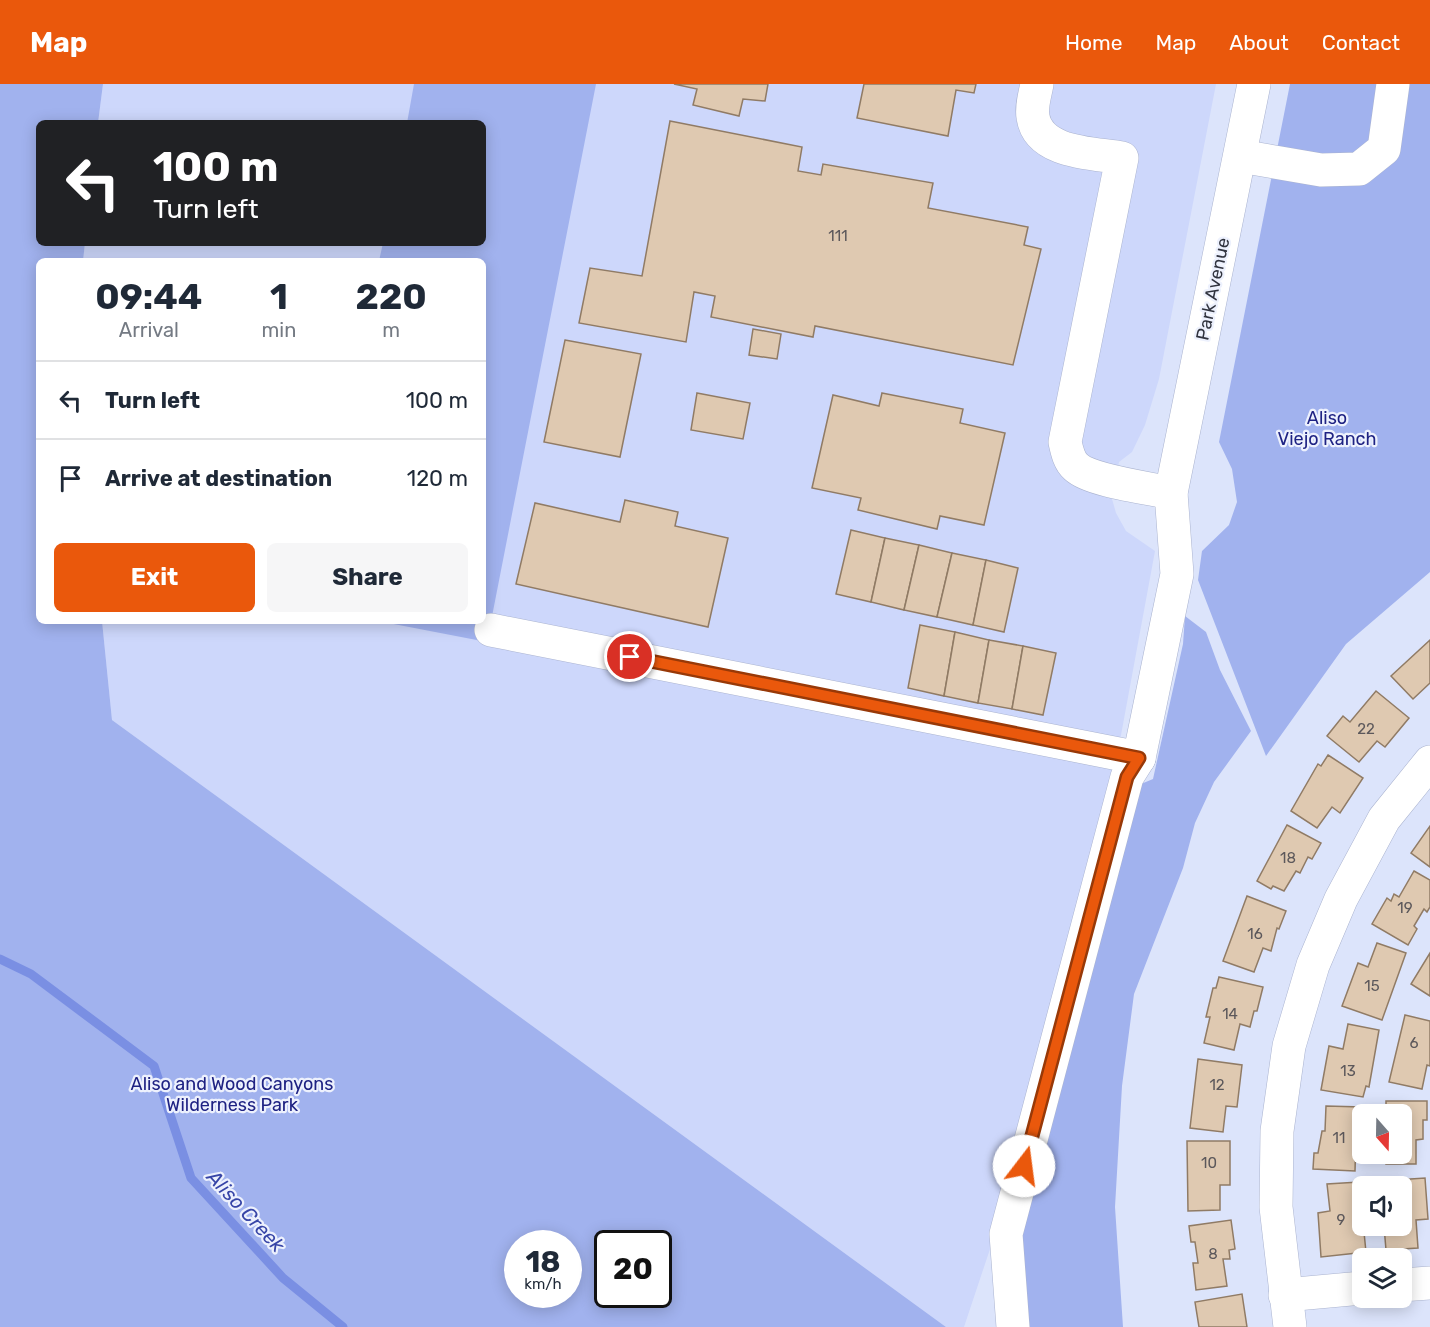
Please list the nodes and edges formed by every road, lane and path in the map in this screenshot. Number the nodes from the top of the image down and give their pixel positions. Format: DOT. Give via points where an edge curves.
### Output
graph roads {
  1 [pos="1037,84"];
  2 [pos="1254,84"];
  3 [pos="1393,84"];
  4 [pos="1240,156"];
  5 [pos="1171,493"];
  6 [pos="492,630"];
  7 [pos="1139,758"];
  8 [pos="1430,762"];
  9 [pos="1430,1282"];
  10 [pos="1412,1284"];
  11 [pos="1352,1289"];
  12 [pos="1285,1295"];
  13 [pos="1013,1327"];
  14 [pos="1290,1327"];
  1 -- 5 [label="street" via="1033,119 1038,131 1050,142 1122,158 1065,442 1068,455 1087,475"];
  2 -- 4 [label="street, Park Avenue"];
  3 -- 4 [label="street" via="1384,149 1359,169 1321,170"];
  4 -- 5 [label="street, Park Avenue"];
  5 -- 7 [label="street, Park Avenue" via="1177,574"];
  6 -- 7 [label="street"];
  7 -- 13 [label="street, Park Avenue" via="1127,777 1006,1234"];
  8 -- 12 [label="street" via="1384,819 1341,899 1313,965 1289,1046 1277,1131 1276,1207"];
  9 -- 10 [label="street"];
  11 -- 12 [label="street"];
  12 -- 14 [label="street"];
}
